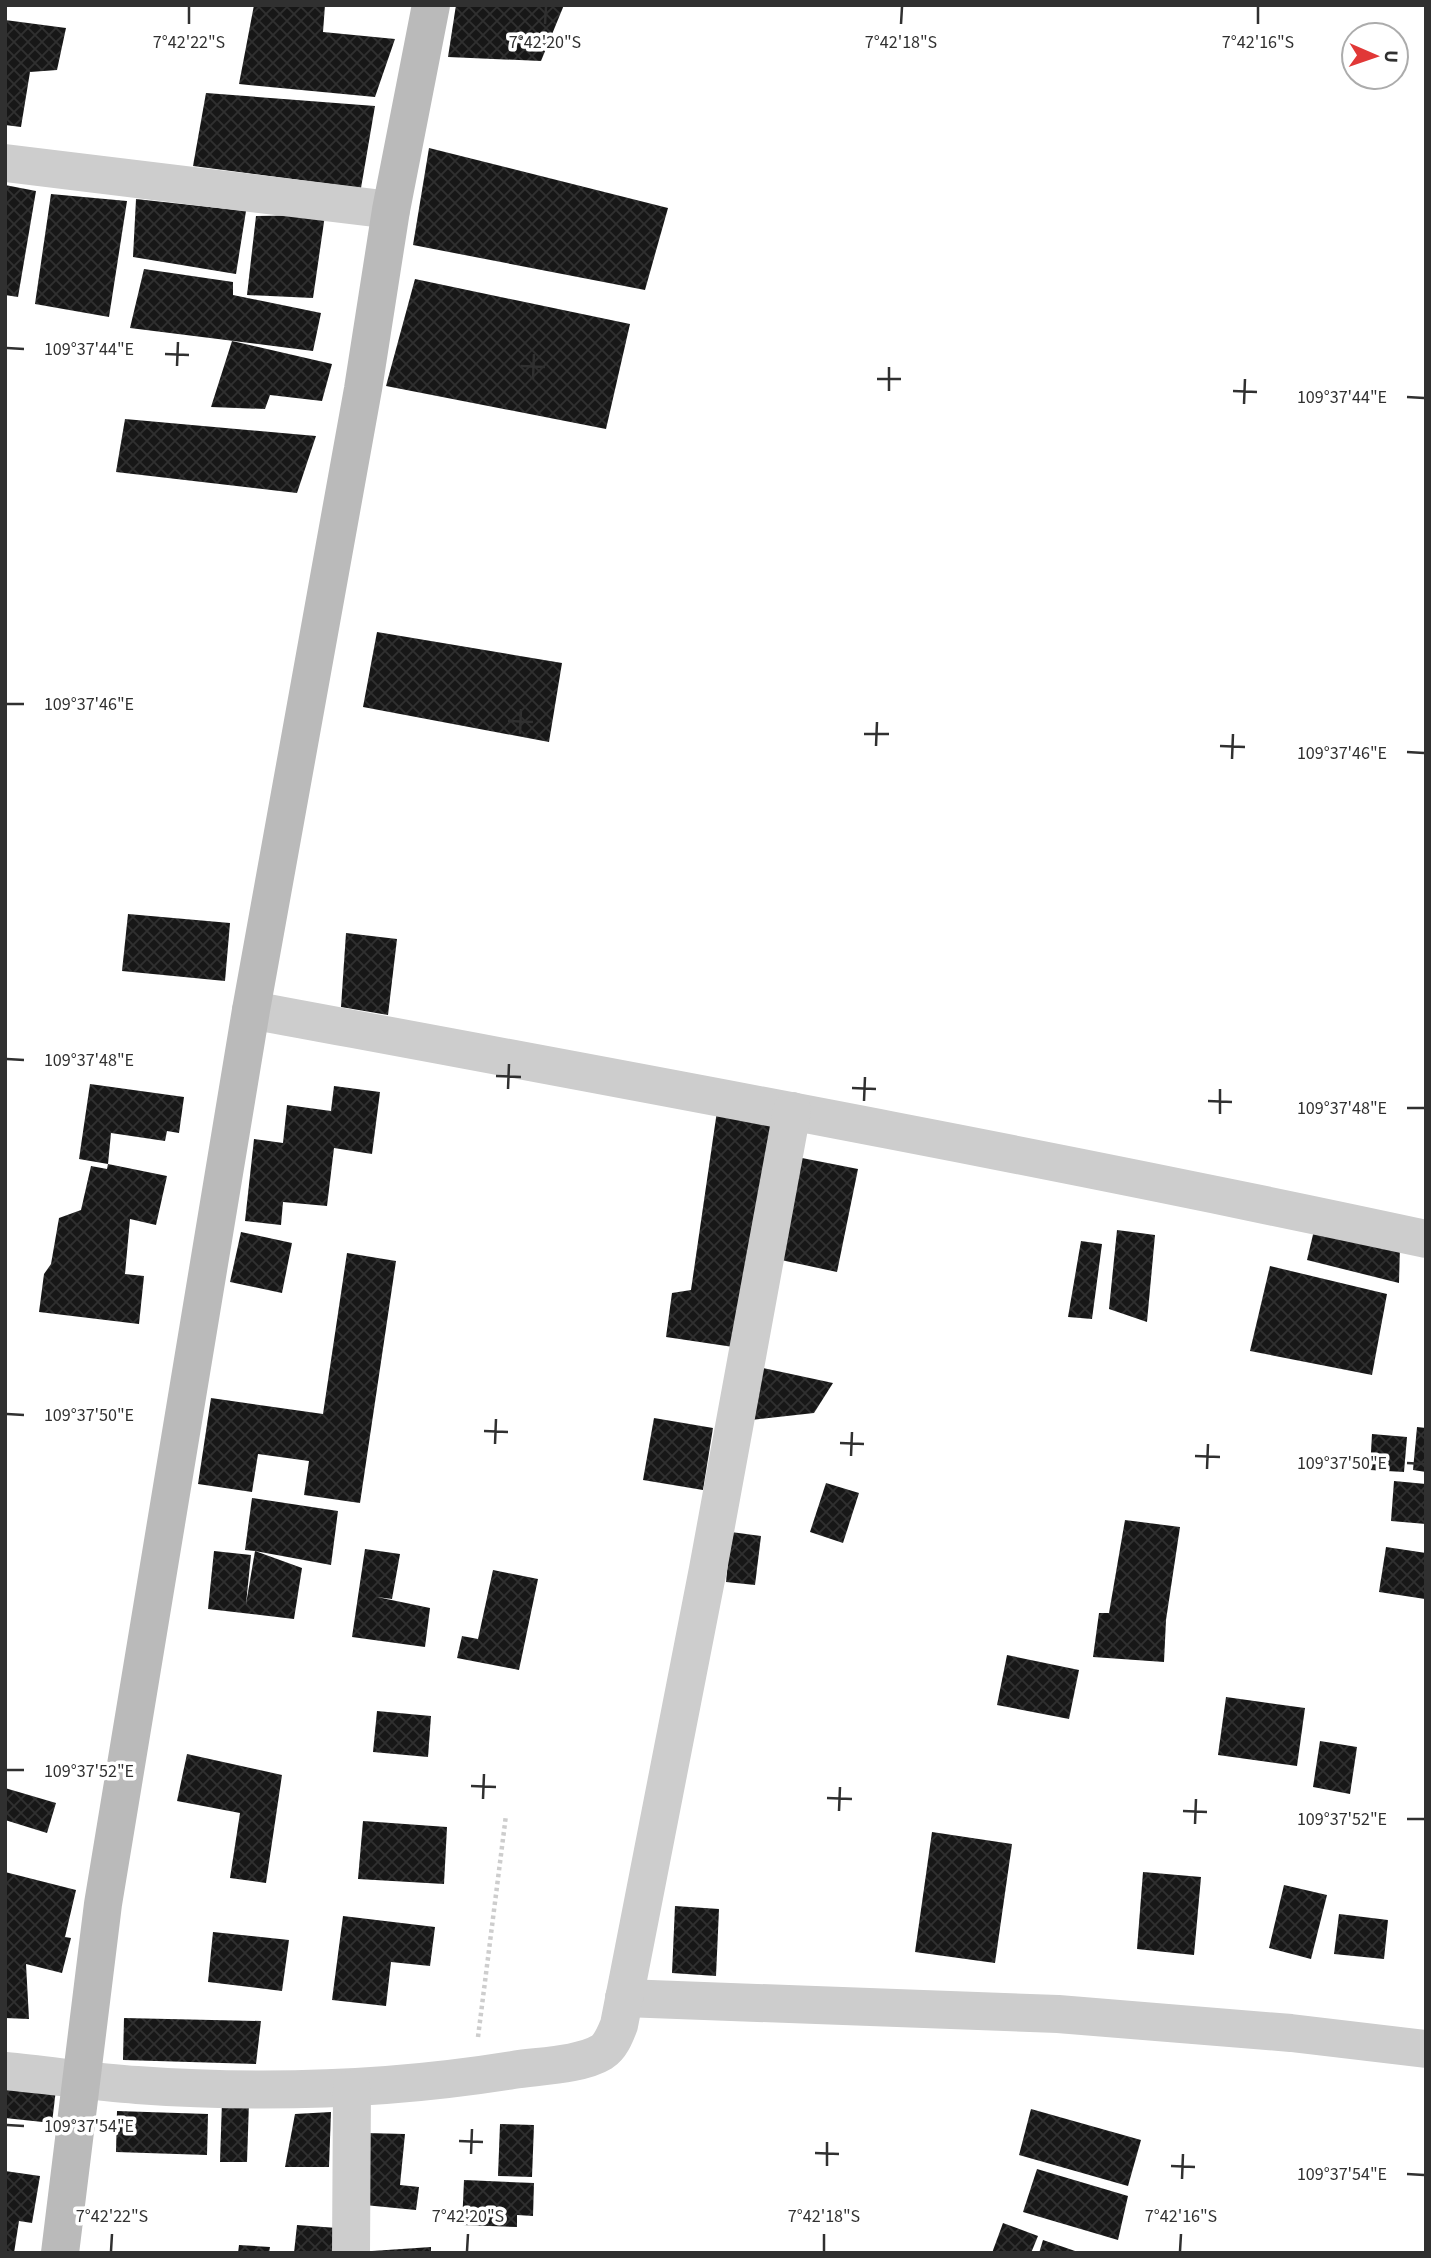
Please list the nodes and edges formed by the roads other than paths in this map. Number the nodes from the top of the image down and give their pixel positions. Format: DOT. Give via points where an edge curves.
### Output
graph roads {
  1 [pos="431,5"];
  2 [pos="5,163"];
  3 [pos="391,210"];
  4 [pos="251,1010"];
  5 [pos="792,1111"];
  6 [pos="1426,1239"];
  7 [pos="624,1998"];
  8 [pos="1426,2049"];
  9 [pos="5,2071"];
  10 [pos="81,2078"];
  11 [pos="352,2089"];
  12 [pos="60,2253"];
  13 [pos="351,2253"];
  1 -- 3 [label="street"];
  2 -- 3 [label="street"];
  3 -- 4 [label="street"];
  4 -- 5 [label="street"];
  4 -- 10 [label="street" via="103,1904"];
  5 -- 6 [label="street"];
  5 -- 7 [label="street"];
  7 -- 8 [label="street" via="1058,2014"];
  7 -- 11 [label="street" via="619,2025 602,2052 473,2077"];
  9 -- 10 [label="street"];
  10 -- 11 [label="street" via="136,2085"];
  10 -- 12 [label="street"];
  11 -- 13 [label="street"];
}
